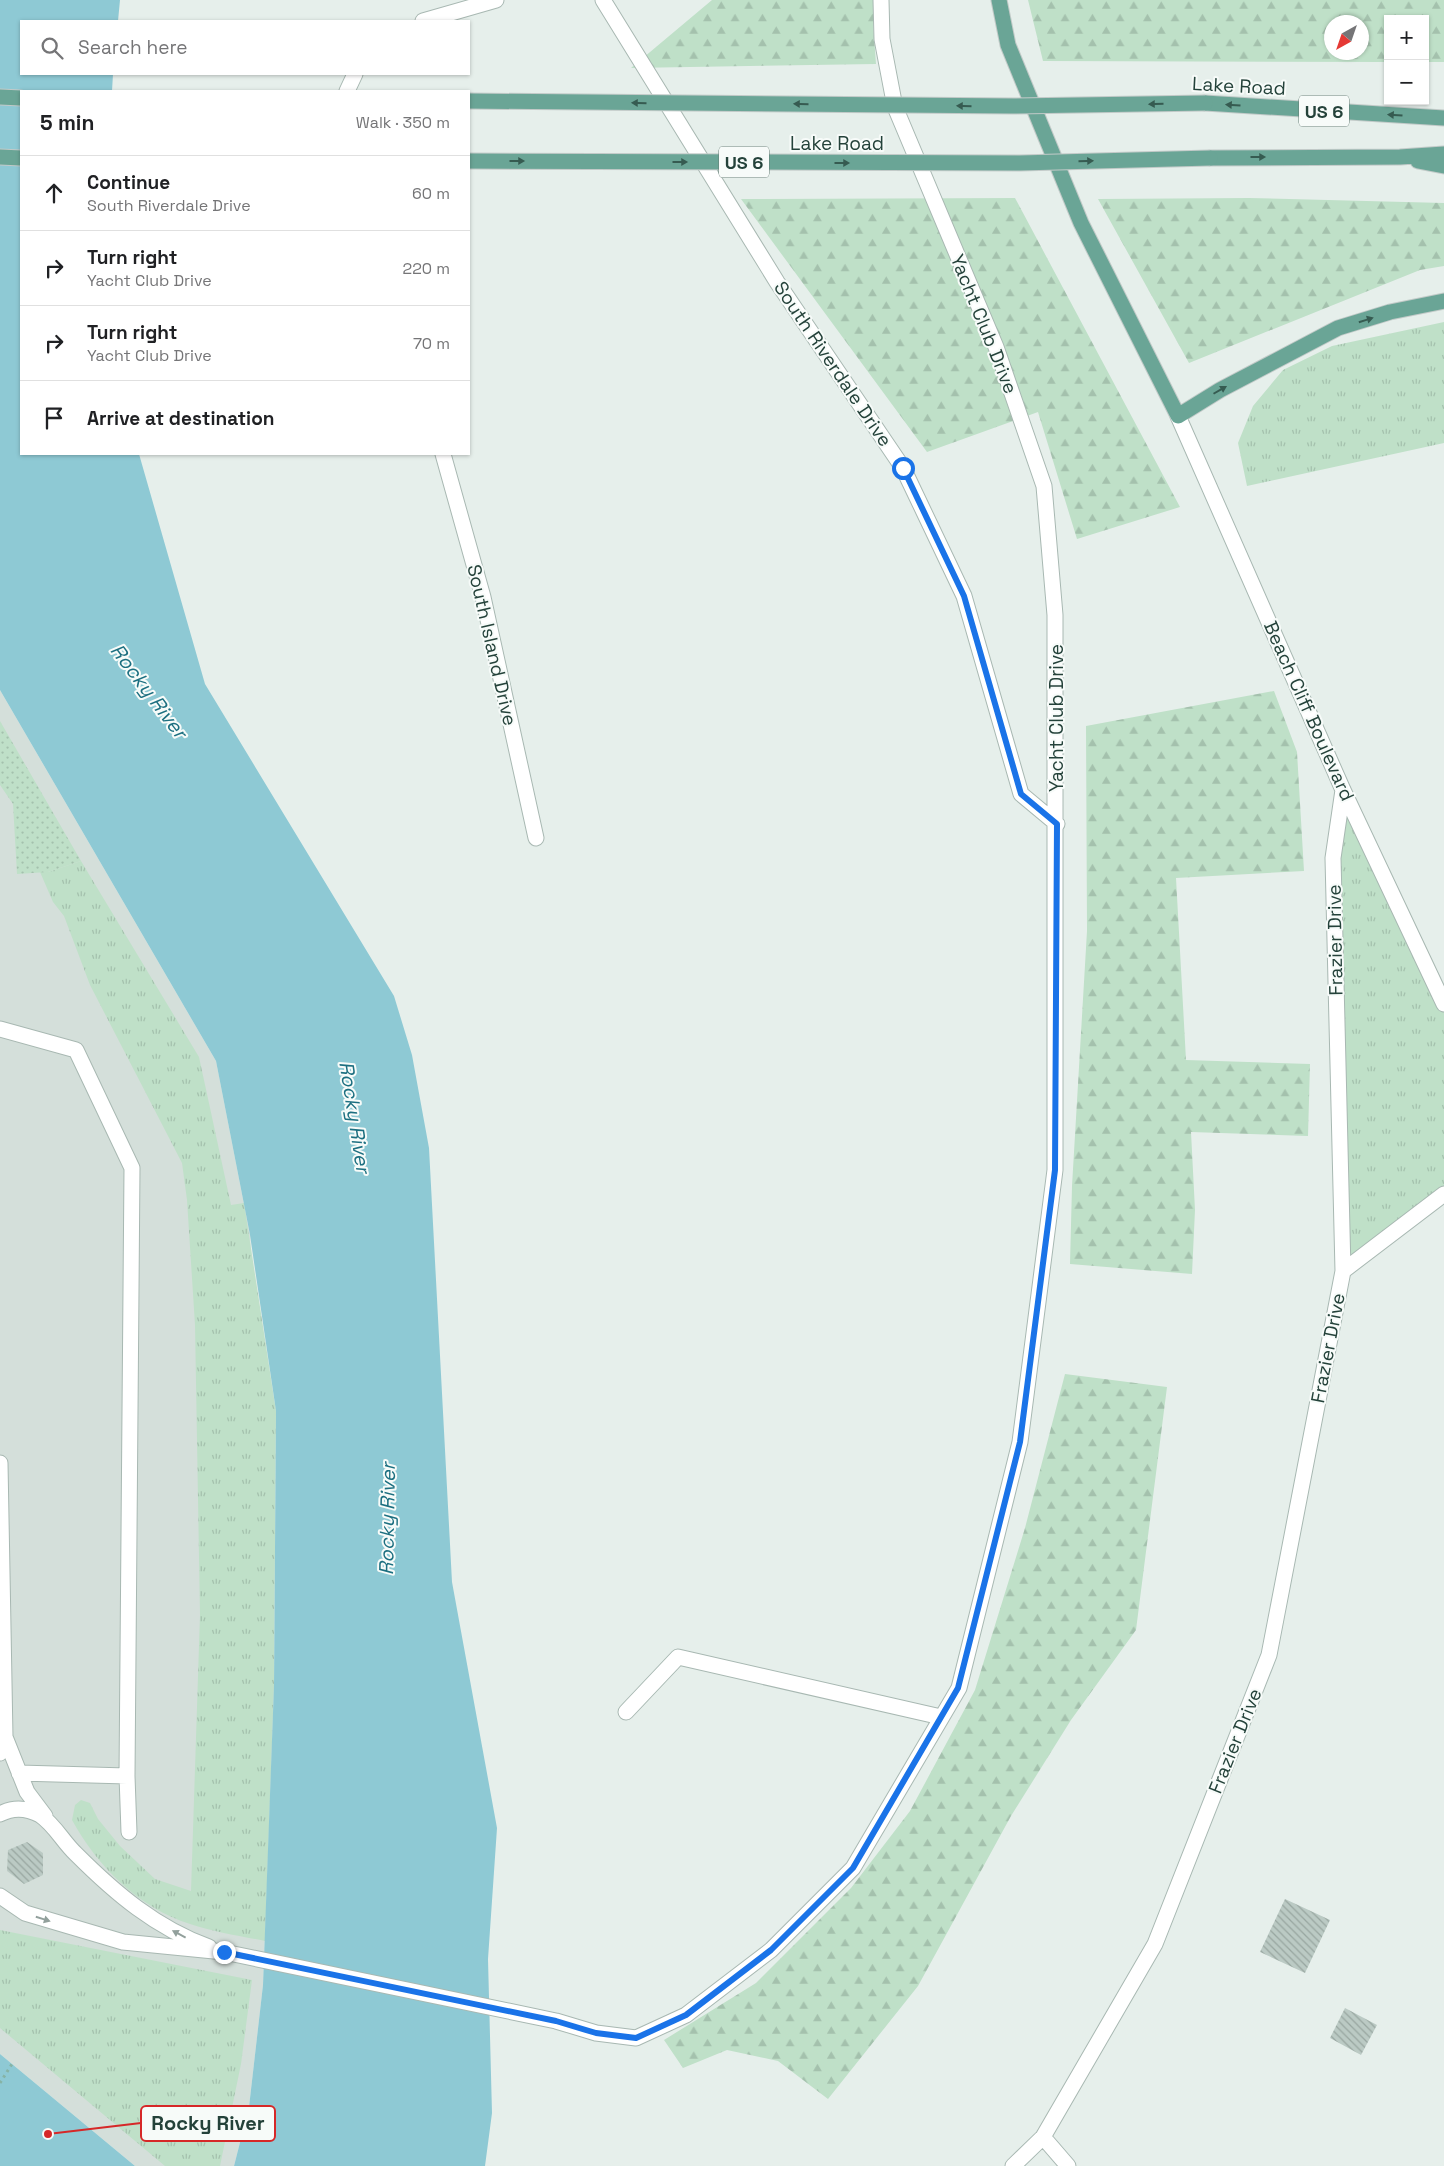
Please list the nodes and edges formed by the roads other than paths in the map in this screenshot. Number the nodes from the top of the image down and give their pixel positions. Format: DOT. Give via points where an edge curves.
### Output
graph roads {
  1 [pos="496,0"];
  2 [pos="603,0"];
  3 [pos="881,0"];
  4 [pos="999,0"];
  5 [pos="426,20"];
  6 [pos="354,75"];
  7 [pos="347,90"];
  8 [pos="0,97"];
  9 [pos="20,98"];
  10 [pos="470,101"];
  11 [pos="1444,118"];
  12 [pos="1444,154"];
  13 [pos="0,157"];
  14 [pos="1400,157"];
  15 [pos="20,158"];
  16 [pos="470,161"];
  17 [pos="1444,166"];
  18 [pos="1444,301"];
  19 [pos="1178,416"];
  20 [pos="443,455"];
  21 [pos="1343,790"];
  22 [pos="1057,824"];
  23 [pos="536,838"];
  24 [pos="1444,1004"];
  25 [pos="0,1029"];
  26 [pos="1444,1194"];
  27 [pos="1343,1271"];
  28 [pos="0,1463"];
  29 [pos="0,1514"];
  30 [pos="1,1572"];
  31 [pos="626,1712"];
  32 [pos="941,1717"];
  33 [pos="5,1738"];
  34 [pos="0,1753"];
  35 [pos="19,1773"];
  36 [pos="127,1776"];
  37 [pos="0,1814"];
  38 [pos="54,1828"];
  39 [pos="129,1832"];
  40 [pos="0,1896"];
  41 [pos="224,1952"];
  42 [pos="1043,2137"];
  43 [pos="1013,2166"];
  44 [pos="1068,2166"];
  1 -- 5 [label="street"];
  2 -- 22 [label="street, South Riverdale Drive" via="777,282 903,468 964,596 1021,794"];
  3 -- 22 [label="street, Yacht Club Drive" via="882,39 895,107 996,347 1044,486 1055,615"];
  4 -- 19 [label="main road" via="1008,45 1081,223"];
  6 -- 7 [label="street"];
  8 -- 9 [label="main road"];
  11 -- 10 [label="main road, Lake Road / US 6, one-way, bridge" via="1205,103 1013,106"];
  12 -- 14 [label="main road, Lake Road / US 6"];
  13 -- 15 [label="main road"];
  16 -- 14 [label="main road, Lake Road / US 6, one-way, bridge" via="1020,163"];
  14 -- 17 [label="main road"];
  19 -- 18 [label="main road, one-way" via="1220,390 1338,328 1390,312"];
  19 -- 21 [label="street, Beach Cliff Boulevard"];
  20 -- 23 [label="street, South Island Drive" via="483,597"];
  21 -- 24 [label="street, Beach Cliff Boulevard"];
  21 -- 27 [label="street, Frazier Drive" via="1333,858"];
  22 -- 32 [label="street, Yacht Club Drive" via="1055,1170 1020,1442 958,1688"];
  25 -- 36 [label="street" via="76,1050 132,1168"];
  26 -- 27 [label="street, Frazier Drive"];
  27 -- 42 [label="street, Frazier Drive" via="1269,1655 1155,1944"];
  28 -- 29 [label="street, Yacht Club Drive"];
  29 -- 30 [label="street, Yacht Club Drive"];
  30 -- 33 [label="street, Yacht Club Drive"];
  31 -- 32 [label="street" via="678,1657"];
  32 -- 41 [label="street, Yacht Club Drive" via="853,1868 771,1950 686,2015 636,2038 596,2033 556,2021"];
  33 -- 34 [label="street, Yacht Club Drive"];
  33 -- 35 [label="street, Yacht Club Drive"];
  35 -- 36 [label="street"];
  35 -- 38 [label="street, Yacht Club Drive" via="27,1792"];
  36 -- 39 [label="street"];
  37 -- 38 [label="street, Yacht Club Drive" via="7,1810 25,1809"];
  41 -- 38 [label="street, Yacht Club Drive, one-way" via="196,1943 148,1918 112,1890"];
  40 -- 41 [label="street, Yacht Club Drive, one-way" via="25,1913 123,1942"];
  42 -- 43 [label="street, Frazier Drive"];
  42 -- 44 [label="street"];
}
